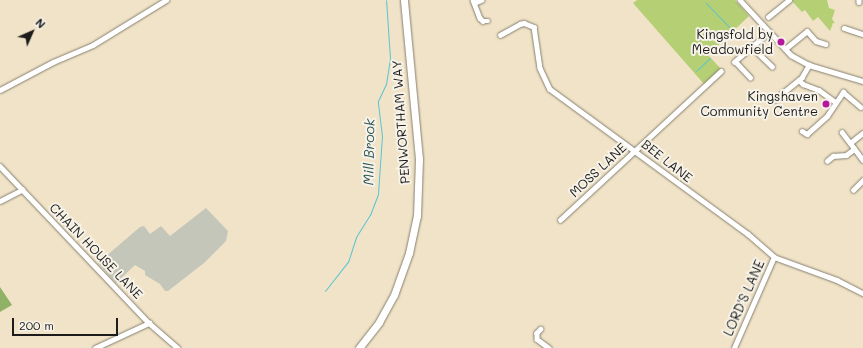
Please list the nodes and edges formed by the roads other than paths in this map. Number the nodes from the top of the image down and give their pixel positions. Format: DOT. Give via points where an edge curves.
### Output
graph roads {
  1 [pos="166,0"];
  2 [pos="404,0"];
  3 [pos="481,0"];
  4 [pos="740,0"];
  5 [pos="789,0"];
  6 [pos="473,1"];
  7 [pos="768,17"];
  8 [pos="488,21"];
  9 [pos="844,28"];
  10 [pos="769,32"];
  11 [pos="863,34"];
  12 [pos="500,35"];
  13 [pos="826,44"];
  14 [pos="752,47"];
  15 [pos="785,49"];
  16 [pos="809,65"];
  17 [pos="772,66"];
  18 [pos="721,71"];
  19 [pos="750,77"];
  20 [pos="799,80"];
  21 [pos="863,81"];
  22 [pos="0,90"];
  23 [pos="774,100"];
  24 [pos="834,102"];
  25 [pos="861,107"];
  26 [pos="802,131"];
  27 [pos="842,132"];
  28 [pos="863,133"];
  29 [pos="850,143"];
  30 [pos="854,149"];
  31 [pos="635,151"];
  32 [pos="863,160"];
  33 [pos="827,161"];
  34 [pos="0,166"];
  35 [pos="863,180"];
  36 [pos="22,190"];
  37 [pos="853,190"];
  38 [pos="0,201"];
  39 [pos="560,220"];
  40 [pos="774,257"];
  41 [pos="863,293"];
  42 [pos="149,323"];
  43 [pos="541,329"];
  44 [pos="95,348"];
  45 [pos="178,348"];
  46 [pos="359,348"];
  47 [pos="549,348"];
  48 [pos="734,348"];
  1 -- 22 [label="street" via="93,45 53,62"];
  2 -- 46 [label="highway, PENWORTHAM WAY" via="419,159 417,216 410,253 394,295 379,322"];
  3 -- 6 [label="street"];
  4 -- 10 [label="street"];
  5 -- 7 [label="street"];
  6 -- 8 [label="street" via="480,18"];
  9 -- 11 [label="street"];
  10 -- 14 [label="street"];
  10 -- 15 [label="street"];
  12 -- 31 [label="street, BEE LANE" via="524,23 534,28 540,68 550,89"];
  13 -- 15 [label="street" via="816,41 807,31"];
  14 -- 17 [label="street"];
  14 -- 19 [label="street" via="735,62"];
  15 -- 16 [label="street" via="790,55"];
  16 -- 20 [label="street"];
  16 -- 21 [label="street"];
  18 -- 31 [label="street, MOSS LANE"];
  20 -- 23 [label="street"];
  20 -- 24 [label="street" via="802,84 819,90"];
  24 -- 25 [label="street" via="842,92"];
  24 -- 26 [label="street" via="832,110 806,136"];
  27 -- 29 [label="street"];
  28 -- 29 [label="street"];
  29 -- 30 [label="street"];
  30 -- 32 [label="street"];
  30 -- 33 [label="street" via="846,155 833,156"];
  31 -- 39 [label="street, MOSS LANE"];
  31 -- 40 [label="street, BEE LANE" via="748,234"];
  34 -- 36 [label="street, CHAIN HOUSE LANE"];
  35 -- 37 [label="street"];
  36 -- 38 [label="street"];
  36 -- 42 [label="street, CHAIN HOUSE LANE"];
  40 -- 41 [label="street, BEE LANE" via="838,280"];
  40 -- 48 [label="street, LORD'S LANE"];
  42 -- 44 [label="street"];
  42 -- 45 [label="street, CHAIN HOUSE LANE"];
  43 -- 47 [label="street" via="537,333 537,338"];
}
